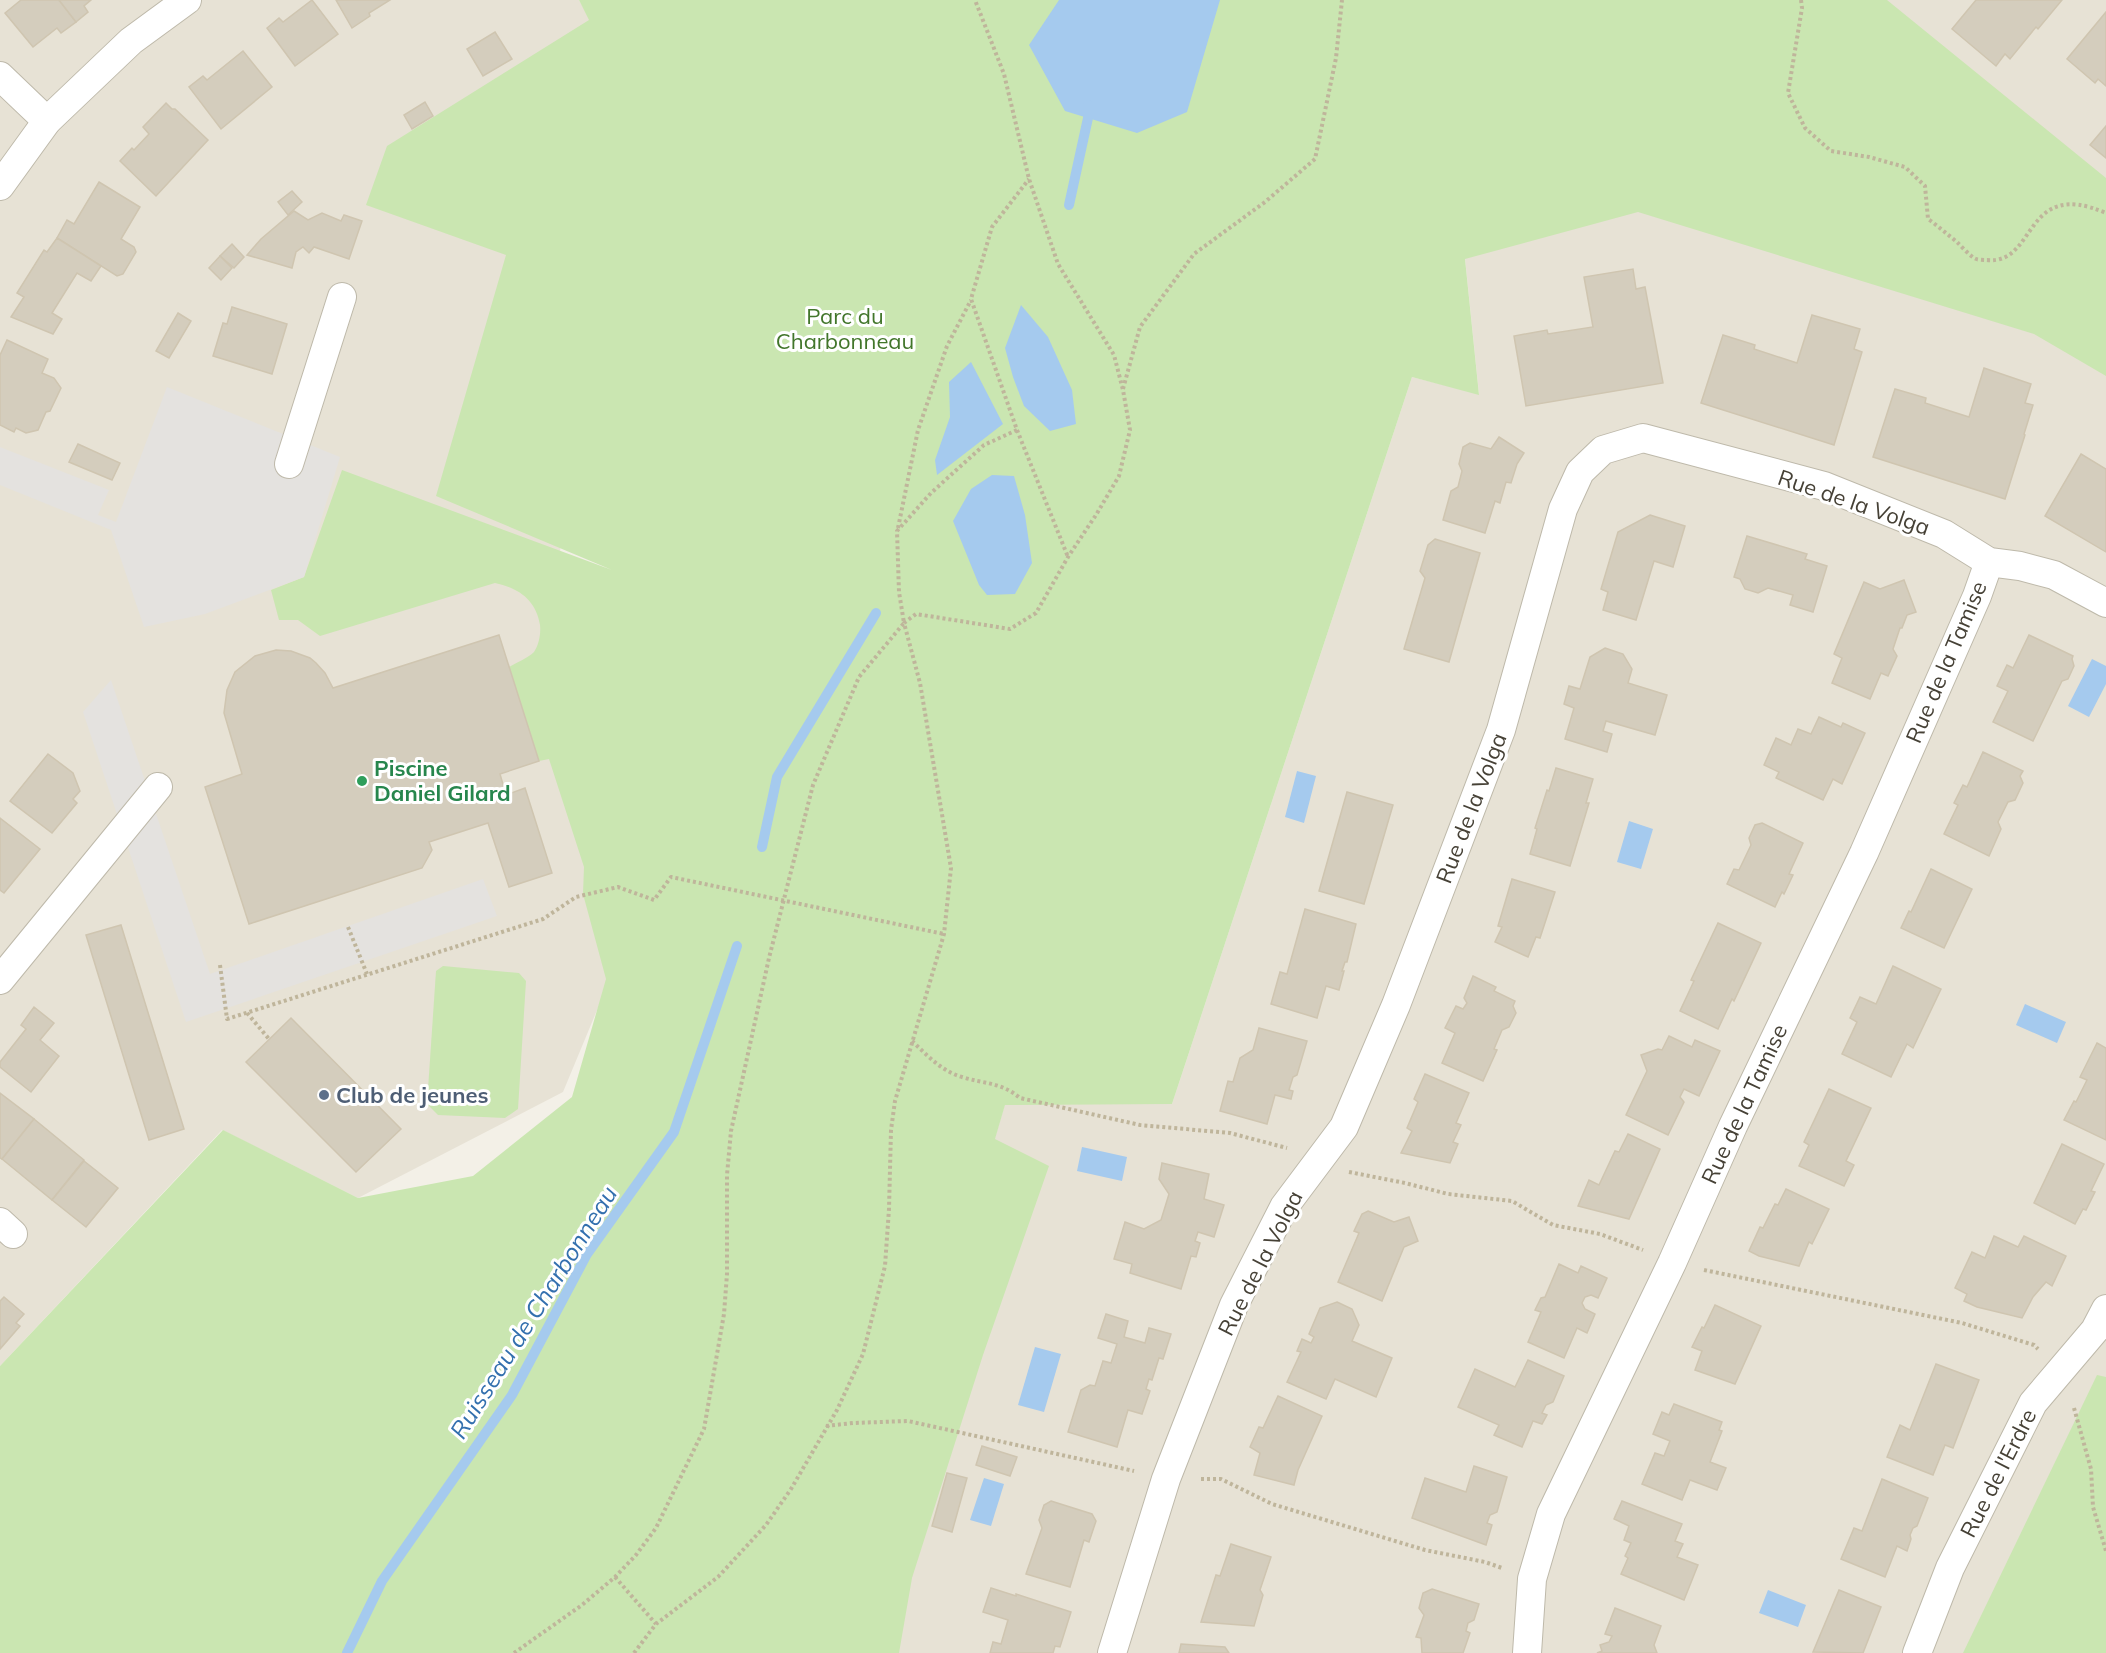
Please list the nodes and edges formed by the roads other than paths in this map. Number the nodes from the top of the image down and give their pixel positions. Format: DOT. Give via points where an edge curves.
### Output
graph roads {
  1 [pos="187,0"];
  2 [pos="0,76"];
  3 [pos="47,121"];
  4 [pos="0,186"];
  5 [pos="342,297"];
  6 [pos="289,464"];
  7 [pos="1989,562"];
  8 [pos="2106,603"];
  9 [pos="158,787"];
  10 [pos="0,980"];
  11 [pos="2106,1309"];
  12 [pos="1112,1653"];
  13 [pos="1527,1653"];
  14 [pos="1917,1653"];
  1 -- 3 [label="street" via="131,41"];
  2 -- 3 [label="street"];
  3 -- 4 [label="street"];
  5 -- 6 [label="street"];
  7 -- 8 [label="street, Rue de la Volga" via="2054,575"];
  7 -- 12 [label="street, Rue de la Volga" via="1944,534 1824,486 1643,438 1603,450 1580,472 1563,509 1501,730 1396,1005 1344,1127 1284,1207 1234,1305 1166,1479"];
  7 -- 13 [label="street, Rue de la Tamise" via="1864,853 1551,1515 1532,1579"];
  9 -- 10 [label="street"];
  11 -- 14 [label="street, Rue de l'Erdre" via="2095,1330 2033,1403 1950,1568"];
}
